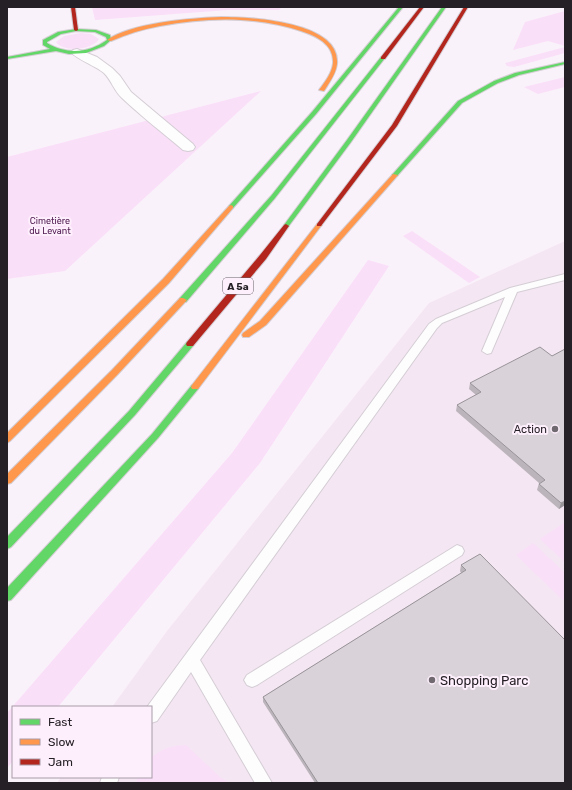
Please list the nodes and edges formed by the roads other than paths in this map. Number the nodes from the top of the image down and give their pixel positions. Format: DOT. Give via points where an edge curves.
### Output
graph roads {
  1 [pos="73,7"];
  2 [pos="401,7"];
  3 [pos="422,7"];
  4 [pos="444,7"];
  5 [pos="466,7"];
  6 [pos="76,30"];
  7 [pos="46,41"];
  8 [pos="105,43"];
  9 [pos="55,50"];
  10 [pos="7,52"];
  11 [pos="77,52"];
  12 [pos="7,58"];
  13 [pos="565,63"];
  14 [pos="116,80"];
  15 [pos="314,113"];
  16 [pos="188,147"];
  17 [pos="565,276"];
  18 [pos="514,290"];
  19 [pos="225,349"];
  20 [pos="487,350"];
  21 [pos="7,438"];
  22 [pos="7,480"];
  23 [pos="7,544"];
  24 [pos="457,551"];
  25 [pos="7,596"];
  26 [pos="192,660"];
  27 [pos="252,680"];
  28 [pos="152,714"];
  29 [pos="264,783"];
  1 -- 6 [label="main road"];
  2 -- 15 [label="main road"];
  3 -- 22 [label="main road, A 5a" via="258,215 183,300"];
  4 -- 23 [label="main road, A 5a" via="349,142 263,257 132,412"];
  5 -- 19 [label="main road" via="394,126"];
  6 -- 7 [label="main road" via="56,34"];
  6 -- 8 [label="main road" via="96,31 108,36"];
  7 -- 9 [label="main road" via="45,44"];
  7 -- 10 [label="main road"];
  8 -- 11 [label="main road"];
  8 -- 14 [label="street" via="119,73"];
  8 -- 15 [label="main road" via="149,27 227,18 274,21 304,28 327,41 334,52 332,74 313,103"];
  9 -- 11 [label="main road"];
  9 -- 12 [label="main road"];
  11 -- 14 [label="street" via="106,68"];
  13 -- 19 [label="main road" via="496,82 460,102 263,323"];
  14 -- 16 [label="street" via="118,87 126,95"];
  15 -- 21 [label="main road" via="166,281"];
  17 -- 18 [label="lane"];
  18 -- 20 [label="lane"];
  18 -- 26 [label="lane" via="447,317 433,326"];
  19 -- 25 [label="main road" via="155,436"];
  24 -- 27 [label="lane"];
  26 -- 28 [label="lane"];
  26 -- 29 [label="lane"];
}
